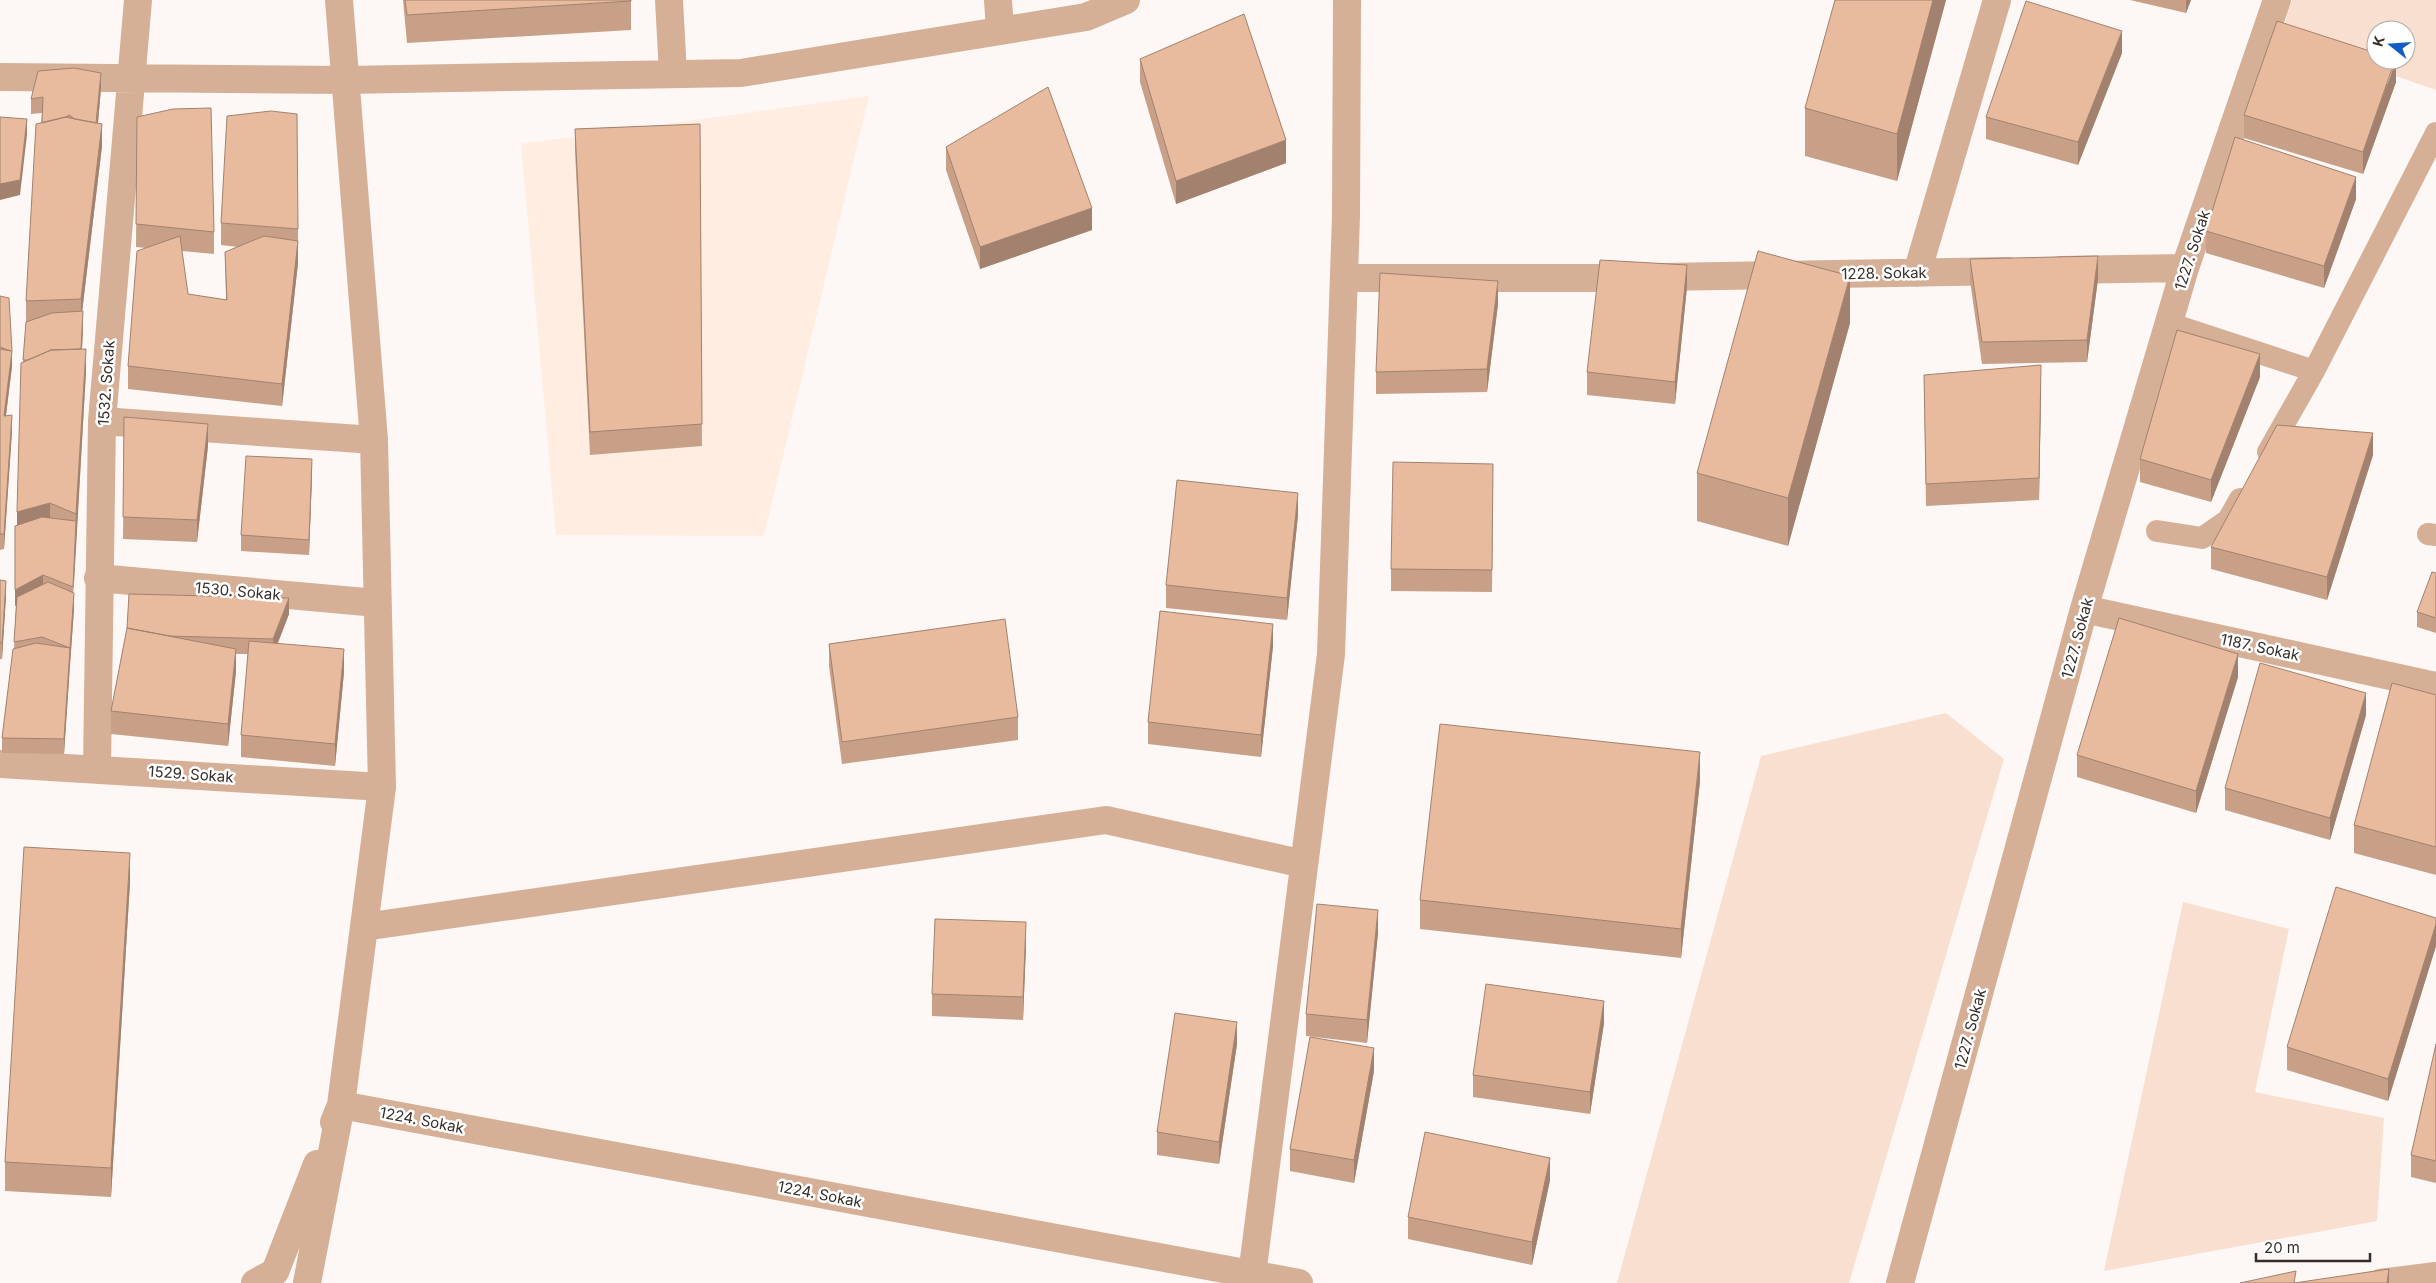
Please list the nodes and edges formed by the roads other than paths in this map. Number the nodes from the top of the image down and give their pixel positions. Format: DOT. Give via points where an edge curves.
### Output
graph roads {
  1 [pos="138,0"];
  2 [pos="339,0"];
  3 [pos="669,0"];
  4 [pos="998,0"];
  5 [pos="1126,0"];
  6 [pos="1347,0"];
  7 [pos="1997,0"];
  8 [pos="2277,0"];
  9 [pos="1000,30"];
  10 [pos="673,74"];
  11 [pos="0,77"];
  12 [pos="132,78"];
  13 [pos="345,80"];
  14 [pos="2436,133"];
  15 [pos="2184,268"];
  16 [pos="1917,273"];
  17 [pos="1344,278"];
  18 [pos="2168,323"];
  19 [pos="2314,371"];
  20 [pos="102,421"];
  21 [pos="374,440"];
  22 [pos="2157,531"];
  23 [pos="98,578"];
  24 [pos="377,604"];
  25 [pos="2084,609"];
  26 [pos="2436,686"];
  27 [pos="0,764"];
  28 [pos="97,768"];
  29 [pos="382,787"];
  30 [pos="1304,864"];
  31 [pos="364,926"];
  32 [pos="341,1105"];
  33 [pos="2436,1276"];
  34 [pos="1252,1279"];
  35 [pos="255,1283"];
  36 [pos="307,1283"];
  37 [pos="1299,1283"];
  38 [pos="1900,1283"];
  39 [pos="2380,1283"];
  1 -- 12 [label="street, 1532. Sokak"];
  2 -- 13 [label="street"];
  3 -- 10 [label="street"];
  4 -- 9 [label="street"];
  5 -- 9 [label="street" via="1086,17"];
  6 -- 17 [label="street"];
  7 -- 16 [label="street"];
  8 -- 15 [label="street, 1227. Sokak"];
  9 -- 10 [label="street" via="741,72"];
  10 -- 13 [label="street"];
  11 -- 12 [label="street"];
  12 -- 13 [label="street"];
  12 -- 20 [label="street, 1532. Sokak"];
  13 -- 21 [label="street"];
  14 -- 19 [label="lane"];
  15 -- 16 [label="street, 1228. Sokak"];
  15 -- 18 [label="street, 1227. Sokak"];
  16 -- 17 [label="street, 1228. Sokak"];
  17 -- 30 [label="street" via="1331,654"];
  18 -- 19 [label="lane"];
  18 -- 25 [label="street, 1227. Sokak"];
  19 -- 22 [label="lane" via="2228,520 2202,538"];
  20 -- 21 [label="street"];
  20 -- 23 [label="street, 1532. Sokak"];
  21 -- 24 [label="street"];
  23 -- 24 [label="street, 1530. Sokak"];
  23 -- 28 [label="street, 1532. Sokak"];
  24 -- 29 [label="street"];
  25 -- 26 [label="street, 1187. Sokak"];
  25 -- 38 [label="street, 1227. Sokak"];
  27 -- 28 [label="street, 1529. Sokak"];
  28 -- 29 [label="street, 1529. Sokak"];
  29 -- 31 [label="street"];
  30 -- 31 [label="street" via="1106,820"];
  30 -- 34 [label="street"];
  31 -- 32 [label="street"];
  32 -- 34 [label="street, 1224. Sokak"];
  32 -- 35 [label="street" via="275,1272"];
  32 -- 36 [label="street"];
  33 -- 39 [label="street"];
  34 -- 37 [label="street, 1224. Sokak"];
}
